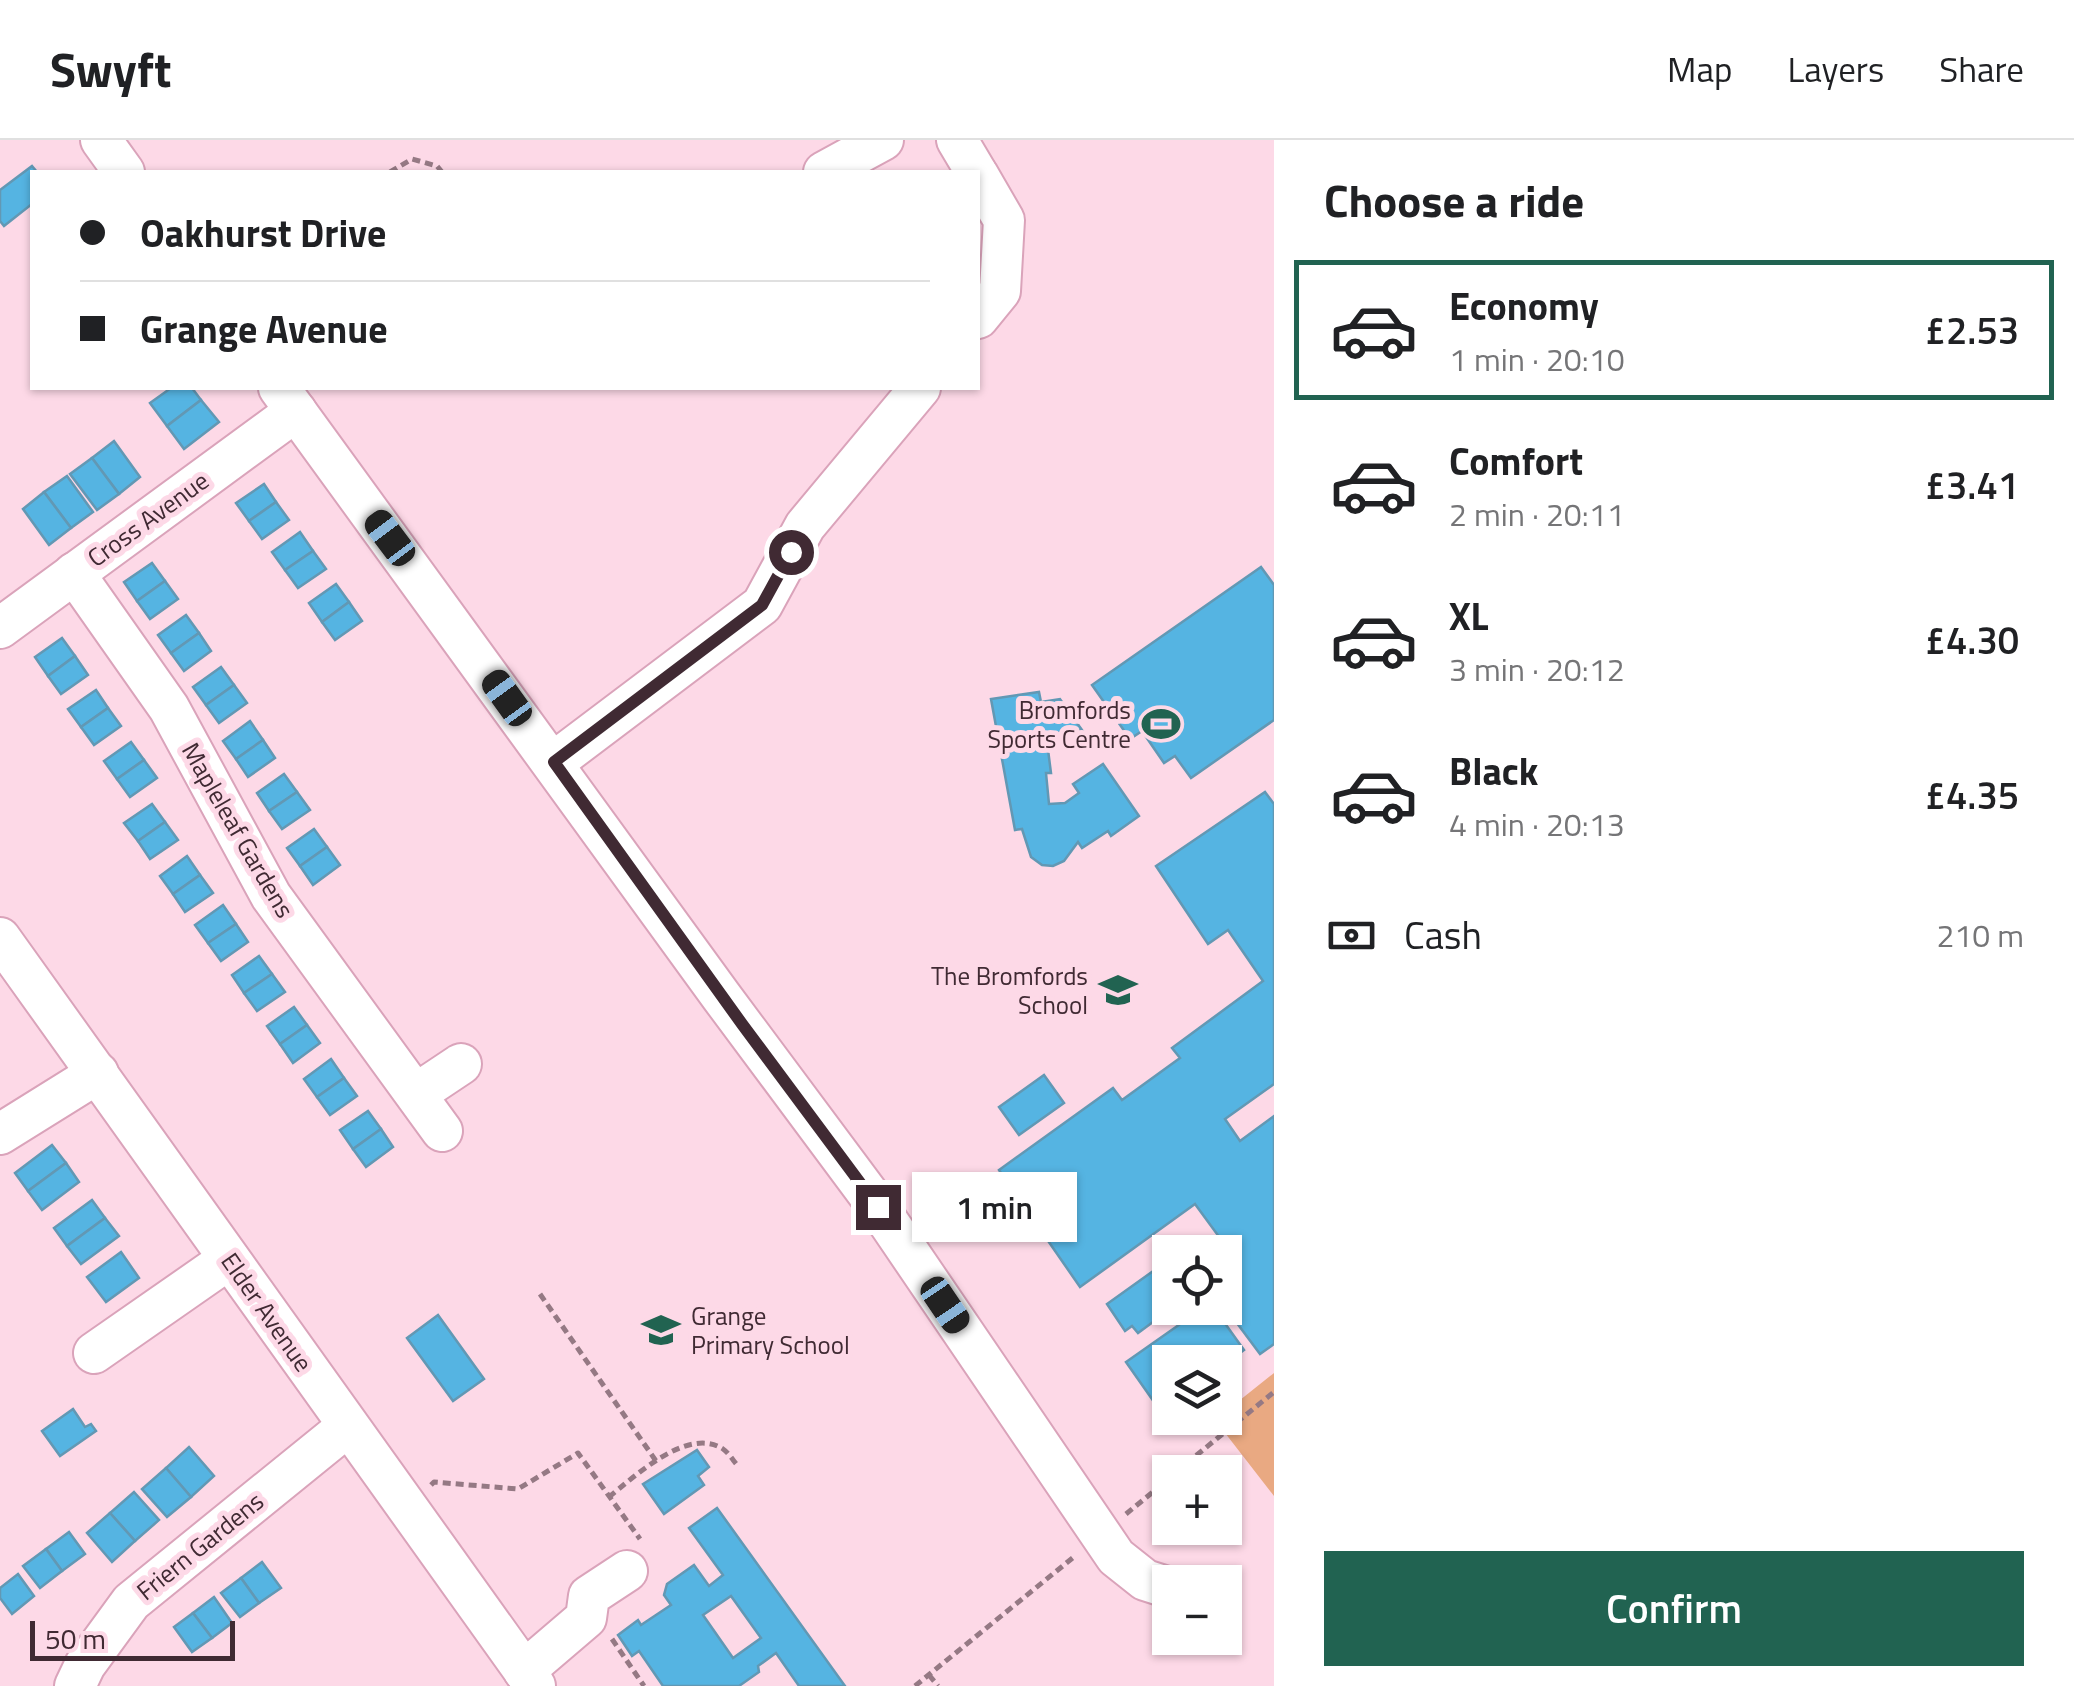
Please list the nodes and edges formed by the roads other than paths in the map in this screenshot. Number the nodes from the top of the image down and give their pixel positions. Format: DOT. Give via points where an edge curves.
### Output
graph roads {
  1 [pos="100,140"];
  2 [pos="884,140"];
  3 [pos="957,140"];
  4 [pos="122,170"];
  5 [pos="828,170"];
  6 [pos="975,170"];
  7 [pos="980,179"];
  8 [pos="980,316"];
  9 [pos="918,390"];
  10 [pos="288,399"];
  11 [pos="74,573"];
  12 [pos="0,628"];
  13 [pos="554,762"];
  14 [pos="0,938"];
  15 [pos="461,1064"];
  16 [pos="98,1073"];
  17 [pos="416,1094"];
  18 [pos="442,1132"];
  19 [pos="0,1134"];
  20 [pos="229,1259"];
  21 [pos="94,1353"];
  22 [pos="348,1426"];
  23 [pos="638,1561"];
  24 [pos="1152,1582"];
  25 [pos="530,1679"];
  26 [pos="75,1686"];
  1 -- 4 [label="street"];
  2 -- 5 [label="street"];
  3 -- 6 [label="street"];
  7 -- 8 [label="street" via="1004,220 1000,291"];
  9 -- 13 [label="street" via="805,526 762,605"];
  10 -- 11 [label="street, Cross Avenue"];
  10 -- 13 [label="street"];
  11 -- 12 [label="street, Cross Avenue"];
  11 -- 17 [label="street, Mapleleaf Gardens" via="169,708 272,896"];
  13 -- 24 [label="street" via="878,1207 1116,1556"];
  14 -- 16 [label="street, Elder Avenue"];
  15 -- 17 [label="street"];
  16 -- 19 [label="street"];
  16 -- 20 [label="street, Elder Avenue"];
  17 -- 18 [label="street, Mapleleaf Gardens"];
  20 -- 21 [label="street"];
  20 -- 22 [label="street, Elder Avenue"];
  22 -- 25 [label="street, Elder Avenue"];
  22 -- 26 [label="street, Friern Gardens" via="131,1602"];
  23 -- 25 [label="street" via="589,1596 586,1618"];
}
